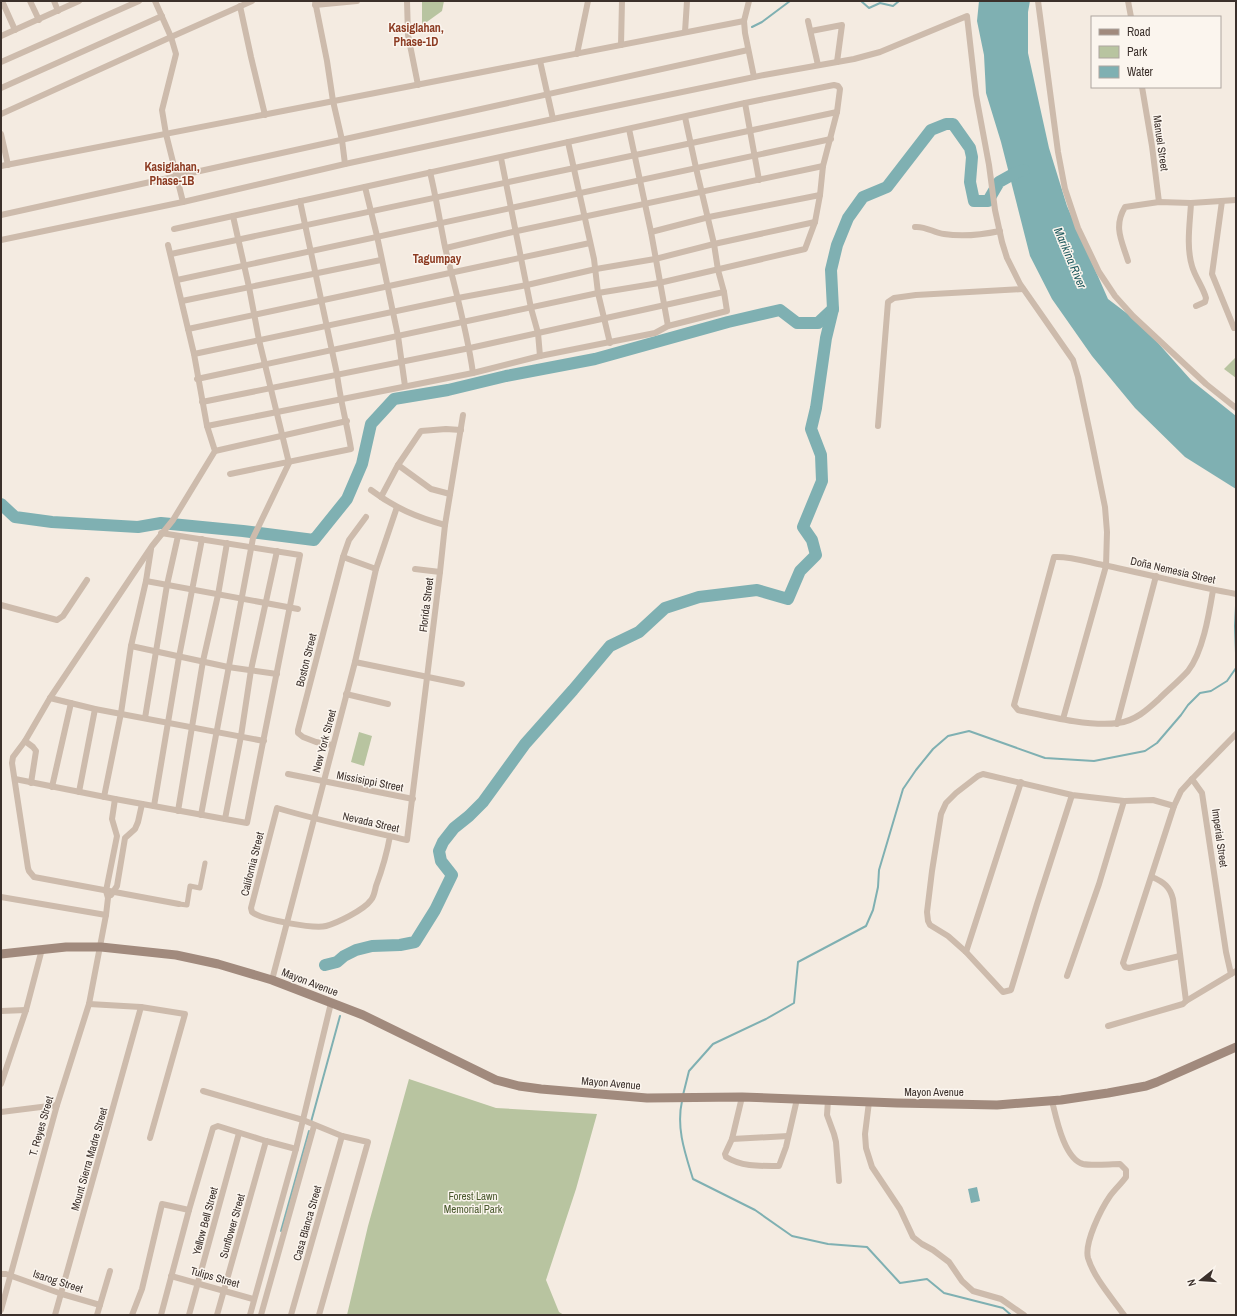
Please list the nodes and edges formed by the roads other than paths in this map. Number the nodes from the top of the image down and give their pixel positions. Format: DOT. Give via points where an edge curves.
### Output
graph roads {
  1 [pos="2,1"];
  2 [pos="30,1"];
  3 [pos="54,1"];
  4 [pos="78,1"];
  5 [pos="139,1"];
  6 [pos="155,1"];
  7 [pos="252,1"];
  8 [pos="358,1"];
  9 [pos="407,1"];
  10 [pos="588,1"];
  11 [pos="622,1"];
  12 [pos="687,1"];
  13 [pos="749,1"];
  14 [pos="1038,1"];
  15 [pos="1128,1"];
  16 [pos="315,3"];
  17 [pos="240,6"];
  18 [pos="58,11"];
  19 [pos="162,16"];
  20 [pos="1131,16"];
  21 [pos="39,20"];
  22 [pos="744,21"];
  23 [pos="808,21"];
  24 [pos="15,30"];
  25 [pos="810,31"];
  26 [pos="685,32"];
  27 [pos="1,36"];
  28 [pos="171,37"];
  29 [pos="621,45"];
  30 [pos="748,50"];
  31 [pos="577,54"];
  32 [pos="540,61"];
  33 [pos="1,62"];
  34 [pos="837,62"];
  35 [pos="818,65"];
  36 [pos="754,77"];
  37 [pos="418,85"];
  38 [pos="1,88"];
  39 [pos="1142,88"];
  40 [pos="547,95"];
  41 [pos="333,101"];
  42 [pos="745,103"];
  43 [pos="837,112"];
  44 [pos="1,114"];
  45 [pos="265,115"];
  46 [pos="685,117"];
  47 [pos="553,119"];
  48 [pos="629,129"];
  49 [pos="751,130"];
  50 [pos="1,134"];
  51 [pos="166,134"];
  52 [pos="831,139"];
  53 [pos="342,140"];
  54 [pos="568,142"];
  55 [pos="691,144"];
  56 [pos="634,155"];
  57 [pos="756,156"];
  58 [pos="501,158"];
  59 [pos="345,164"];
  60 [pos="4,166"];
  61 [pos="824,166"];
  62 [pos="574,168"];
  63 [pos="696,168"];
  64 [pos="430,172"];
  65 [pos="177,176"];
  66 [pos="760,180"];
  67 [pos="640,181"];
  68 [pos="506,183"];
  69 [pos="365,187"];
  70 [pos="580,193"];
  71 [pos="702,193"];
  72 [pos="820,195"];
  73 [pos="437,198"];
  74 [pos="1236,200"];
  75 [pos="1222,201"];
  76 [pos="183,202"];
  77 [pos="300,202"];
  78 [pos="1159,202"];
  79 [pos="1191,203"];
  80 [pos="645,205"];
  81 [pos="511,208"];
  82 [pos="371,211"];
  83 [pos="1,215"];
  84 [pos="233,216"];
  85 [pos="584,217"];
  86 [pos="709,217"];
  87 [pos="815,222"];
  88 [pos="440,224"];
  89 [pos="305,226"];
  90 [pos="915,227"];
  91 [pos="174,229"];
  92 [pos="517,231"];
  93 [pos="1000,231"];
  94 [pos="651,232"];
  95 [pos="377,236"];
  96 [pos="1,240"];
  97 [pos="239,240"];
  98 [pos="590,243"];
  99 [pos="714,244"];
  100 [pos="168,245"];
  101 [pos="446,248"];
  102 [pos="310,251"];
  103 [pos="171,254"];
  104 [pos="521,258"];
  105 [pos="655,259"];
  106 [pos="381,260"];
  107 [pos="1128,261"];
  108 [pos="244,265"];
  109 [pos="596,269"];
  110 [pos="718,270"];
  111 [pos="452,273"];
  112 [pos="315,274"];
  113 [pos="177,280"];
  114 [pos="660,283"];
  115 [pos="527,285"];
  116 [pos="387,286"];
  117 [pos="249,287"];
  118 [pos="1023,289"];
  119 [pos="724,292"];
  120 [pos="598,293"];
  121 [pos="458,298"];
  122 [pos="321,300"];
  123 [pos="182,301"];
  124 [pos="665,306"];
  125 [pos="1196,306"];
  126 [pos="531,308"];
  127 [pos="392,312"];
  128 [pos="254,315"];
  129 [pos="604,318"];
  130 [pos="463,322"];
  131 [pos="327,326"];
  132 [pos="668,326"];
  133 [pos="1234,328"];
  134 [pos="188,329"];
  135 [pos="538,332"];
  136 [pos="398,336"];
  137 [pos="259,340"];
  138 [pos="610,343"];
  139 [pos="470,348"];
  140 [pos="332,351"];
  141 [pos="194,354"];
  142 [pos="540,356"];
  143 [pos="402,361"];
  144 [pos="266,366"];
  145 [pos="473,373"];
  146 [pos="337,374"];
  147 [pos="197,379"];
  148 [pos="406,386"];
  149 [pos="270,388"];
  150 [pos="340,400"];
  151 [pos="202,402"];
  152 [pos="1236,408"];
  153 [pos="276,413"];
  154 [pos="463,414"];
  155 [pos="347,421"];
  156 [pos="207,426"];
  157 [pos="878,426"];
  158 [pos="461,430"];
  159 [pos="283,436"];
  160 [pos="215,451"];
  161 [pos="289,463"];
  162 [pos="398,465"];
  163 [pos="230,474"];
  164 [pos="371,490"];
  165 [pos="450,494"];
  166 [pos="381,497"];
  167 [pos="397,507"];
  168 [pos="366,517"];
  169 [pos="445,525"];
  170 [pos="162,533"];
  171 [pos="178,536"];
  172 [pos="202,539"];
  173 [pos="228,543"];
  174 [pos="152,546"];
  175 [pos="252,547"];
  176 [pos="277,551"];
  177 [pos="343,557"];
  178 [pos="1106,566"];
  179 [pos="376,569"];
  180 [pos="415,569"];
  181 [pos="440,572"];
  182 [pos="1156,576"];
  183 [pos="87,580"];
  184 [pos="146,581"];
  185 [pos="167,585"];
  186 [pos="192,590"];
  187 [pos="1213,590"];
  188 [pos="1236,594"];
  189 [pos="218,595"];
  190 [pos="240,599"];
  191 [pos="266,604"];
  192 [pos="1,605"];
  193 [pos="290,608"];
  194 [pos="298,609"];
  195 [pos="131,646"];
  196 [pos="156,651"];
  197 [pos="179,657"];
  198 [pos="203,662"];
  199 [pos="355,662"];
  200 [pos="228,667"];
  201 [pos="251,670"];
  202 [pos="277,674"];
  203 [pos="427,677"];
  204 [pos="462,684"];
  205 [pos="346,694"];
  206 [pos="50,698"];
  207 [pos="72,703"];
  208 [pos="388,704"];
  209 [pos="95,709"];
  210 [pos="122,713"];
  211 [pos="145,718"];
  212 [pos="1063,719"];
  213 [pos="167,722"];
  214 [pos="1117,724"];
  215 [pos="192,727"];
  216 [pos="217,732"];
  217 [pos="1236,734"];
  218 [pos="241,736"];
  219 [pos="25,741"];
  220 [pos="264,741"];
  221 [pos="332,745"];
  222 [pos="288,774"];
  223 [pos="15,779"];
  224 [pos="1192,779"];
  225 [pos="324,782"];
  226 [pos="1021,782"];
  227 [pos="31,783"];
  228 [pos="52,787"];
  229 [pos="79,792"];
  230 [pos="1072,795"];
  231 [pos="104,797"];
  232 [pos="115,799"];
  233 [pos="413,799"];
  234 [pos="1124,801"];
  235 [pos="142,804"];
  236 [pos="154,806"];
  237 [pos="1174,806"];
  238 [pos="277,808"];
  239 [pos="178,811"];
  240 [pos="201,814"];
  241 [pos="225,819"];
  242 [pos="314,819"];
  243 [pos="117,836"];
  244 [pos="390,836"];
  245 [pos="125,838"];
  246 [pos="206,863"];
  247 [pos="1152,877"];
  248 [pos="106,891"];
  249 [pos="114,892"];
  250 [pos="1,897"];
  251 [pos="108,898"];
  252 [pos="179,904"];
  253 [pos="106,915"];
  254 [pos="287,924"];
  255 [pos="101,947"];
  256 [pos="42,949"];
  257 [pos="966,952"];
  258 [pos="1,954"];
  259 [pos="1180,956"];
  260 [pos="1233,973"];
  261 [pos="1067,976"];
  262 [pos="272,980"];
  263 [pos="1186,1001"];
  264 [pos="331,1003"];
  265 [pos="89,1004"];
  266 [pos="141,1007"];
  267 [pos="26,1010"];
  268 [pos="1,1011"];
  269 [pos="1108,1026"];
  270 [pos="1236,1047"];
  271 [pos="4,1062"];
  272 [pos="1,1084"];
  273 [pos="203,1091"];
  274 [pos="742,1097"];
  275 [pos="797,1099"];
  276 [pos="828,1100"];
  277 [pos="1052,1101"];
  278 [pos="869,1102"];
  279 [pos="57,1105"];
  280 [pos="1,1112"];
  281 [pos="302,1120"];
  282 [pos="314,1126"];
  283 [pos="239,1133"];
  284 [pos="342,1136"];
  285 [pos="788,1136"];
  286 [pos="150,1138"];
  287 [pos="732,1139"];
  288 [pos="266,1141"];
  289 [pos="296,1149"];
  290 [pos="839,1181"];
  291 [pos="189,1210"];
  292 [pos="110,1271"];
  293 [pos="1,1274"];
  294 [pos="10,1276"];
  295 [pos="171,1276"];
  296 [pos="198,1283"];
  297 [pos="224,1290"];
  298 [pos="62,1294"];
  299 [pos="254,1299"];
  300 [pos="100,1305"];
  301 [pos="1,1310"];
  302 [pos="55,1315"];
  303 [pos="97,1315"];
  304 [pos="132,1315"];
  305 [pos="161,1315"];
  306 [pos="189,1315"];
  307 [pos="217,1315"];
  308 [pos="250,1315"];
  309 [pos="262,1315"];
  310 [pos="291,1315"];
  311 [pos="319,1315"];
  312 [pos="1024,1315"];
  313 [pos="1124,1315"];
  1 -- 24 [label="street"];
  2 -- 21 [label="street"];
  3 -- 18 [label="street"];
  4 -- 18 [label="street"];
  5 -- 33 [label="street"];
  6 -- 19 [label="street"];
  7 -- 17 [label="street"];
  8 -- 16 [label="street"];
  9 -- 37 [label="street" via="409,41"];
  10 -- 31 [label="street"];
  11 -- 29 [label="street"];
  12 -- 26 [label="street"];
  13 -- 22 [label="street"];
  14 -- 152 [label="street" via="1065,189 1078,228 1099,272 1114,296 1133,316 1206,384"];
  15 -- 20 [label="street"];
  16 -- 41 [label="street"];
  17 -- 28 [label="street"];
  17 -- 45 [label="street"];
  18 -- 21 [label="street"];
  19 -- 28 [label="street"];
  19 -- 38 [label="street"];
  21 -- 24 [label="street"];
  22 -- 26 [label="street"];
  22 -- 30 [label="street"];
  23 -- 25 [label="street"];
  24 -- 27 [label="street"];
  25 -- 34 [label="street" via="842,25"];
  25 -- 35 [label="street"];
  26 -- 29 [label="street"];
  28 -- 44 [label="street"];
  28 -- 51 [label="street" via="176,54 162,110"];
  29 -- 31 [label="street"];
  30 -- 36 [label="street"];
  30 -- 40 [label="street"];
  31 -- 32 [label="street"];
  32 -- 37 [label="street"];
  32 -- 40 [label="street"];
  34 -- 35 [label="street"];
  34 -- 93 [label="street" via="880,52 967,16 976,95"];
  35 -- 36 [label="street"];
  36 -- 47 [label="street"];
  37 -- 41 [label="street"];
  39 -- 78 [label="street, Manuel Street"];
  40 -- 47 [label="street"];
  40 -- 53 [label="street"];
  41 -- 45 [label="street"];
  41 -- 53 [label="street"];
  42 -- 43 [label="street" via="835,85 840,89"];
  42 -- 46 [label="street"];
  42 -- 49 [label="street"];
  43 -- 49 [label="street"];
  43 -- 52 [label="street"];
  45 -- 51 [label="street"];
  46 -- 48 [label="street"];
  46 -- 55 [label="street"];
  47 -- 59 [label="street"];
  48 -- 54 [label="street"];
  48 -- 56 [label="street"];
  49 -- 55 [label="street"];
  49 -- 57 [label="street"];
  50 -- 60 [label="street"];
  51 -- 60 [label="street"];
  51 -- 65 [label="street"];
  52 -- 57 [label="street"];
  52 -- 61 [label="street"];
  53 -- 59 [label="street"];
  53 -- 65 [label="street"];
  54 -- 58 [label="street"];
  54 -- 62 [label="street"];
  55 -- 56 [label="street"];
  55 -- 63 [label="street"];
  56 -- 62 [label="street"];
  56 -- 67 [label="street"];
  57 -- 63 [label="street"];
  57 -- 66 [label="street"];
  58 -- 64 [label="street"];
  58 -- 68 [label="street"];
  59 -- 76 [label="street"];
  61 -- 66 [label="street"];
  61 -- 72 [label="street"];
  62 -- 68 [label="street"];
  62 -- 70 [label="street"];
  63 -- 67 [label="street"];
  63 -- 71 [label="street"];
  64 -- 69 [label="street"];
  64 -- 73 [label="street"];
  65 -- 76 [label="street"];
  65 -- 83 [label="street"];
  66 -- 71 [label="street"];
  67 -- 70 [label="street"];
  67 -- 80 [label="street"];
  68 -- 73 [label="street"];
  68 -- 81 [label="street"];
  69 -- 77 [label="street"];
  69 -- 82 [label="street"];
  70 -- 81 [label="street"];
  70 -- 85 [label="street"];
  71 -- 80 [label="street"];
  71 -- 86 [label="street"];
  72 -- 86 [label="street"];
  72 -- 87 [label="street"];
  73 -- 82 [label="street"];
  73 -- 88 [label="street"];
  74 -- 75 [label="street"];
  75 -- 79 [label="street"];
  75 -- 133 [label="street" via="1212,274"];
  76 -- 96 [label="street"];
  77 -- 84 [label="street"];
  77 -- 89 [label="street"];
  78 -- 79 [label="street"];
  78 -- 107 [label="street" via="1125,207 1118,227"];
  79 -- 125 [label="street" via="1190,257 1206,298 1205,302"];
  80 -- 85 [label="street"];
  80 -- 94 [label="street"];
  81 -- 88 [label="street"];
  81 -- 92 [label="street"];
  82 -- 89 [label="street"];
  82 -- 95 [label="street"];
  84 -- 91 [label="street"];
  84 -- 97 [label="street"];
  85 -- 92 [label="street"];
  85 -- 98 [label="street"];
  86 -- 94 [label="street"];
  86 -- 99 [label="street"];
  87 -- 99 [label="street"];
  87 -- 110 [label="street" via="806,249"];
  88 -- 95 [label="street"];
  88 -- 101 [label="street"];
  89 -- 97 [label="street"];
  89 -- 102 [label="street"];
  90 -- 93 [label="street" via="920,226 943,234 966,236"];
  92 -- 101 [label="street"];
  92 -- 104 [label="street"];
  93 -- 118 [label="street" via="1007,258"];
  94 -- 105 [label="street"];
  95 -- 102 [label="street"];
  95 -- 106 [label="street"];
  97 -- 103 [label="street"];
  97 -- 108 [label="street"];
  98 -- 104 [label="street"];
  98 -- 109 [label="street"];
  99 -- 105 [label="street"];
  99 -- 110 [label="street"];
  100 -- 103 [label="street"];
  101 -- 111 [label="street"];
  102 -- 108 [label="street"];
  102 -- 112 [label="street"];
  103 -- 113 [label="street"];
  104 -- 111 [label="street"];
  104 -- 115 [label="street"];
  105 -- 109 [label="street"];
  105 -- 114 [label="street"];
  106 -- 112 [label="street"];
  106 -- 116 [label="street"];
  108 -- 113 [label="street"];
  108 -- 117 [label="street"];
  109 -- 115 [label="street"];
  109 -- 120 [label="street"];
  110 -- 114 [label="street"];
  110 -- 119 [label="street"];
  111 -- 116 [label="street"];
  111 -- 121 [label="street"];
  112 -- 117 [label="street"];
  112 -- 122 [label="street"];
  113 -- 123 [label="street"];
  114 -- 120 [label="street"];
  114 -- 124 [label="street"];
  115 -- 121 [label="street"];
  115 -- 126 [label="street"];
  116 -- 122 [label="street"];
  116 -- 127 [label="street"];
  117 -- 123 [label="street"];
  117 -- 128 [label="street"];
  118 -- 157 [label="street" via="916,294 894,298 888,302"];
  118 -- 178 [label="street" via="1073,360 1105,507"];
  119 -- 124 [label="street"];
  119 -- 132 [label="street" via="727,311"];
  120 -- 126 [label="street"];
  120 -- 129 [label="street"];
  121 -- 127 [label="street"];
  121 -- 130 [label="street"];
  122 -- 128 [label="street"];
  122 -- 131 [label="street"];
  123 -- 134 [label="street"];
  124 -- 129 [label="street"];
  124 -- 132 [label="street"];
  126 -- 130 [label="street"];
  126 -- 135 [label="street"];
  127 -- 131 [label="street"];
  127 -- 136 [label="street"];
  128 -- 134 [label="street"];
  128 -- 137 [label="street"];
  129 -- 135 [label="street"];
  129 -- 138 [label="street"];
  130 -- 136 [label="street"];
  130 -- 139 [label="street"];
  131 -- 137 [label="street"];
  131 -- 140 [label="street"];
  132 -- 138 [label="street" via="655,333"];
  134 -- 141 [label="street"];
  135 -- 139 [label="street"];
  135 -- 142 [label="street"];
  136 -- 140 [label="street"];
  136 -- 143 [label="street"];
  137 -- 141 [label="street"];
  137 -- 144 [label="street"];
  138 -- 142 [label="street"];
  139 -- 143 [label="street"];
  139 -- 145 [label="street"];
  140 -- 144 [label="street"];
  140 -- 146 [label="street"];
  141 -- 147 [label="street"];
  142 -- 145 [label="street"];
  143 -- 146 [label="street"];
  143 -- 148 [label="street"];
  144 -- 147 [label="street"];
  144 -- 149 [label="street"];
  145 -- 148 [label="street"];
  146 -- 149 [label="street"];
  146 -- 150 [label="street"];
  147 -- 151 [label="street"];
  148 -- 150 [label="street"];
  149 -- 151 [label="street"];
  149 -- 153 [label="street"];
  150 -- 153 [label="street"];
  150 -- 155 [label="street"];
  151 -- 156 [label="street"];
  153 -- 156 [label="street"];
  153 -- 159 [label="street"];
  154 -- 158 [label="street, Florida Street"];
  155 -- 159 [label="street"];
  155 -- 161 [label="street" via="351,449"];
  156 -- 160 [label="street"];
  158 -- 162 [label="street" via="421,431"];
  158 -- 165 [label="street, Florida Street"];
  159 -- 160 [label="street"];
  159 -- 161 [label="street"];
  160 -- 170 [label="street"];
  161 -- 163 [label="street"];
  161 -- 175 [label="street" via="256,530"];
  162 -- 165 [label="street" via="431,489"];
  162 -- 166 [label="street"];
  164 -- 166 [label="street"];
  165 -- 169 [label="street, Florida Street"];
  166 -- 167 [label="street"];
  167 -- 169 [label="street" via="419,518"];
  167 -- 179 [label="street, New York Street"];
  168 -- 177 [label="street, Boston Street" via="349,540"];
  169 -- 181 [label="street, Florida Street"];
  170 -- 171 [label="street"];
  170 -- 174 [label="street"];
  171 -- 172 [label="street"];
  171 -- 185 [label="street"];
  172 -- 173 [label="street"];
  172 -- 186 [label="street"];
  173 -- 175 [label="street"];
  173 -- 189 [label="street"];
  174 -- 184 [label="street"];
  174 -- 206 [label="street"];
  175 -- 176 [label="street"];
  175 -- 190 [label="street"];
  176 -- 191 [label="street"];
  176 -- 193 [label="street" via="300,555"];
  177 -- 179 [label="street"];
  177 -- 221 [label="street, Boston Street" via="298,732 306,738"];
  178 -- 182 [label="street, Doña Nemesia Street"];
  178 -- 212 [label="street"];
  178 -- 212 [label="street, Doña Nemesia Street" via="1053,558 1014,705 1018,710"];
  179 -- 199 [label="street, New York Street"];
  180 -- 181 [label="street"];
  181 -- 203 [label="street, Florida Street"];
  182 -- 187 [label="street, Doña Nemesia Street"];
  182 -- 214 [label="street"];
  183 -- 192 [label="street" via="63,616 57,620"];
  184 -- 185 [label="street"];
  184 -- 195 [label="street"];
  185 -- 186 [label="street"];
  185 -- 196 [label="street"];
  186 -- 189 [label="street"];
  186 -- 197 [label="street"];
  187 -- 188 [label="street, Doña Nemesia Street"];
  187 -- 214 [label="street" via="1203,637 1188,671 1145,712"];
  189 -- 190 [label="street"];
  189 -- 198 [label="street"];
  190 -- 191 [label="street"];
  190 -- 200 [label="street"];
  191 -- 193 [label="street"];
  191 -- 201 [label="street"];
  193 -- 194 [label="street"];
  193 -- 202 [label="street"];
  195 -- 196 [label="street"];
  195 -- 210 [label="street"];
  196 -- 197 [label="street"];
  196 -- 211 [label="street"];
  197 -- 198 [label="street"];
  197 -- 213 [label="street"];
  198 -- 200 [label="street"];
  198 -- 215 [label="street"];
  199 -- 203 [label="street"];
  199 -- 205 [label="street, New York Street"];
  200 -- 201 [label="street"];
  200 -- 216 [label="street"];
  201 -- 202 [label="street"];
  201 -- 218 [label="street"];
  202 -- 220 [label="street"];
  203 -- 204 [label="street"];
  203 -- 233 [label="street, Florida Street"];
  205 -- 208 [label="street"];
  205 -- 221 [label="street, New York Street"];
  206 -- 207 [label="street"];
  206 -- 219 [label="street"];
  207 -- 209 [label="street"];
  207 -- 228 [label="street"];
  209 -- 210 [label="street"];
  209 -- 229 [label="street"];
  210 -- 211 [label="street"];
  210 -- 231 [label="street"];
  211 -- 213 [label="street"];
  212 -- 214 [label="street"];
  213 -- 215 [label="street"];
  213 -- 236 [label="street"];
  215 -- 216 [label="street"];
  215 -- 239 [label="street"];
  216 -- 218 [label="street"];
  216 -- 240 [label="street"];
  217 -- 224 [label="street"];
  218 -- 220 [label="street"];
  218 -- 241 [label="street"];
  219 -- 223 [label="street" via="12,759"];
  219 -- 227 [label="street" via="36,751"];
  220 -- 241 [label="street" via="247,823"];
  221 -- 225 [label="street, New York Street"];
  222 -- 225 [label="street, Missisippi Street"];
  223 -- 227 [label="street"];
  223 -- 248 [label="street" via="28,868 32,874"];
  224 -- 237 [label="street" via="1181,791"];
  224 -- 260 [label="street, Imperial Street" via="1202,792 1226,952"];
  225 -- 233 [label="street, Missisippi Street"];
  225 -- 242 [label="street, New York Street"];
  226 -- 230 [label="street"];
  226 -- 257 [label="street"];
  226 -- 257 [label="street" via="980,774 946,803 941,814 931,878 928,921"];
  227 -- 228 [label="street"];
  228 -- 229 [label="street"];
  229 -- 231 [label="street"];
  230 -- 234 [label="street"];
  230 -- 257 [label="street" via="1011,990 1001,990"];
  231 -- 232 [label="street"];
  232 -- 235 [label="street"];
  232 -- 243 [label="street" via="112,819"];
  233 -- 244 [label="street, Nevada Street" via="407,840"];
  234 -- 237 [label="street" via="1153,800"];
  234 -- 261 [label="street"];
  235 -- 236 [label="street"];
  235 -- 245 [label="street" via="135,829"];
  236 -- 239 [label="street"];
  237 -- 247 [label="street"];
  238 -- 242 [label="street, Nevada Street"];
  238 -- 254 [label="street, California Street" via="251,910 255,915"];
  239 -- 240 [label="street"];
  240 -- 241 [label="street"];
  242 -- 244 [label="street, Nevada Street"];
  242 -- 254 [label="street, New York Street"];
  243 -- 245 [label="street"];
  243 -- 248 [label="street"];
  244 -- 254 [label="street" via="386,857 371,900 356,913 325,926"];
  245 -- 249 [label="street"];
  246 -- 252 [label="street" via="200,888 190,886 187,905"];
  247 -- 259 [label="street" via="1168,886 1174,899"];
  247 -- 259 [label="street" via="1123,964 1129,968"];
  248 -- 249 [label="street"];
  248 -- 251 [label="street"];
  249 -- 251 [label="street"];
  249 -- 252 [label="street"];
  250 -- 253 [label="street"];
  251 -- 253 [label="street, T. Reyes Street"];
  253 -- 255 [label="street, T. Reyes Street"];
  254 -- 262 [label="street, New York Street"];
  255 -- 256 [label="main road, Mayon Avenue"];
  255 -- 262 [label="main road, Mayon Avenue" via="191,958"];
  255 -- 265 [label="street, T. Reyes Street"];
  256 -- 258 [label="main road, Mayon Avenue"];
  256 -- 267 [label="street"];
  259 -- 263 [label="street"];
  260 -- 263 [label="street"];
  262 -- 264 [label="main road, Mayon Avenue"];
  263 -- 269 [label="street"];
  264 -- 274 [label="main road, Mayon Avenue" via="370,1018 485,1075 512,1084 647,1098"];
  264 -- 281 [label="street"];
  265 -- 266 [label="street"];
  265 -- 279 [label="street, T. Reyes Street"];
  266 -- 286 [label="street" via="185,1014"];
  266 -- 298 [label="street, Mount Sierra Madre Street"];
  267 -- 268 [label="street"];
  267 -- 271 [label="street"];
  270 -- 277 [label="main road, Mayon Avenue" via="1146,1086"];
  271 -- 272 [label="street"];
  273 -- 281 [label="street"];
  274 -- 275 [label="main road, Mayon Avenue"];
  274 -- 287 [label="street"];
  275 -- 276 [label="main road, Mayon Avenue"];
  275 -- 285 [label="street"];
  276 -- 278 [label="main road, Mayon Avenue"];
  276 -- 290 [label="street" via="826,1115 834,1134"];
  277 -- 278 [label="main road, Mayon Avenue" via="997,1105"];
  277 -- 313 [label="street" via="1064,1140 1075,1160 1085,1164 1120,1164 1126,1170 1126,1177 1107,1200 1087,1247 1092,1268"];
  278 -- 312 [label="street" via="866,1148 872,1167 900,1209 913,1237 949,1262 962,1281 973,1291 1001,1299"];
  279 -- 280 [label="street"];
  279 -- 294 [label="street, T. Reyes Street"];
  281 -- 282 [label="street"];
  281 -- 289 [label="street"];
  282 -- 284 [label="street"];
  282 -- 309 [label="street"];
  283 -- 288 [label="street"];
  283 -- 291 [label="street" via="218,1126 213,1128"];
  283 -- 296 [label="street, Yellow Bell Street"];
  284 -- 310 [label="street, Casa Blanca Street"];
  284 -- 311 [label="street" via="368,1142"];
  285 -- 287 [label="street"];
  285 -- 287 [label="street" via="779,1166 751,1166 726,1158 725,1154"];
  288 -- 289 [label="street"];
  288 -- 297 [label="street, Sunflower Street"];
  289 -- 299 [label="street"];
  291 -- 295 [label="street"];
  291 -- 304 [label="street" via="162,1204 142,1289"];
  292 -- 300 [label="street"];
  293 -- 294 [label="street, Isarog Street"];
  294 -- 298 [label="street, Isarog Street"];
  294 -- 301 [label="street, T. Reyes Street"];
  295 -- 296 [label="street, Tulips Street"];
  295 -- 305 [label="street"];
  296 -- 297 [label="street, Tulips Street"];
  296 -- 306 [label="street, Yellow Bell Street"];
  297 -- 299 [label="street, Tulips Street"];
  297 -- 307 [label="street, Sunflower Street"];
  298 -- 300 [label="street, Isarog Street"];
  298 -- 302 [label="street, Mount Sierra Madre Street"];
  299 -- 308 [label="street"];
  300 -- 303 [label="street"];
}
